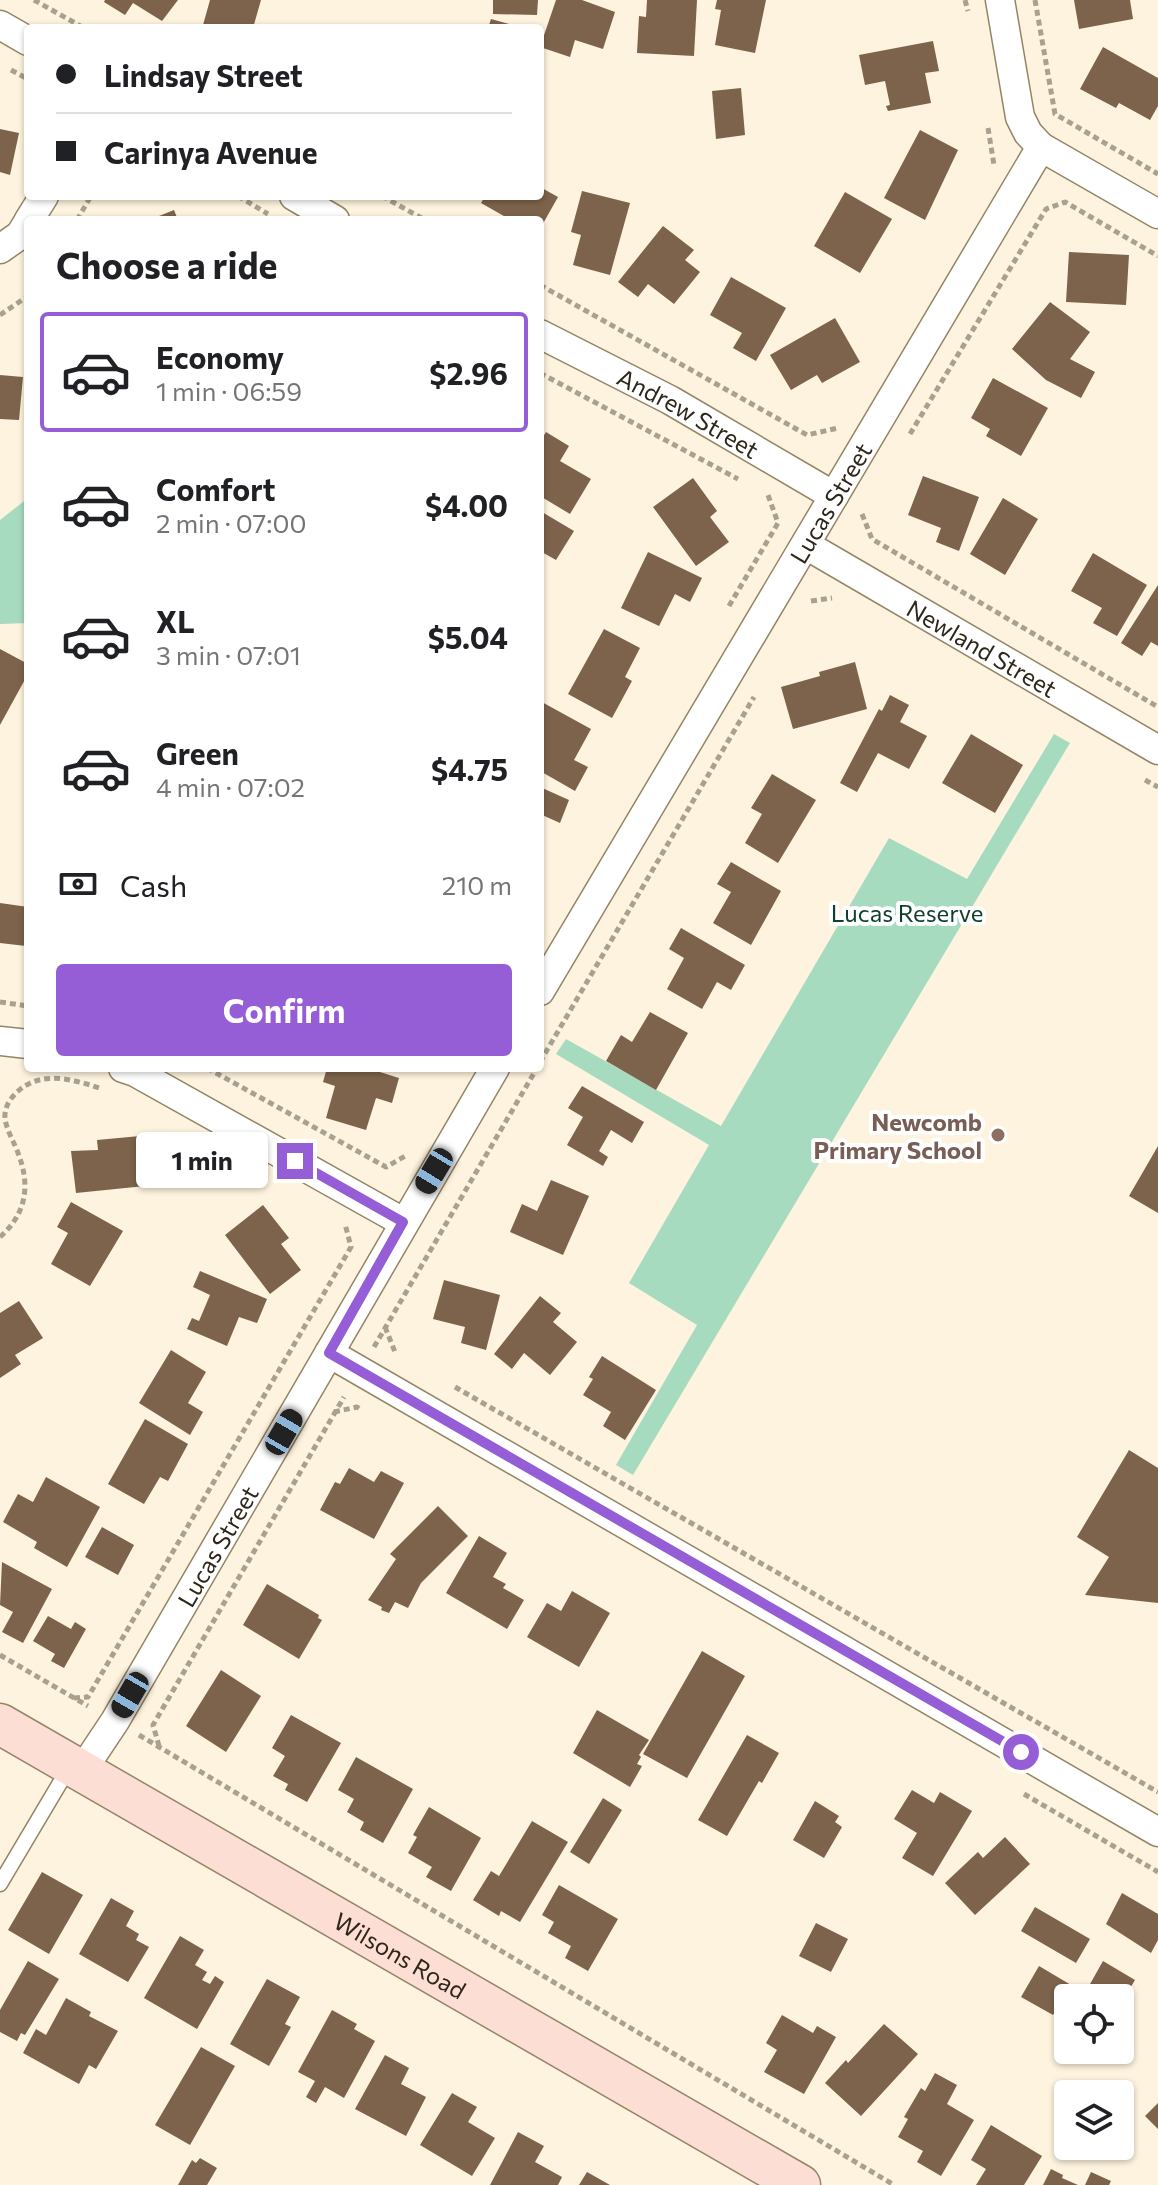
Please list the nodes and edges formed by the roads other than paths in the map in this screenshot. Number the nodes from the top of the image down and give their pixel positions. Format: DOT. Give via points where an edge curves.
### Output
graph roads {
  1 [pos="1000,0"];
  2 [pos="0,25"];
  3 [pos="24,39"];
  4 [pos="1041,147"];
  5 [pos="301,200"];
  6 [pos="1158,214"];
  7 [pos="328,216"];
  8 [pos="24,229"];
  9 [pos="0,249"];
  10 [pos="544,336"];
  11 [pos="834,496"];
  12 [pos="806,545"];
  13 [pos="1158,750"];
  14 [pos="544,984"];
  15 [pos="0,1041"];
  16 [pos="24,1044"];
  17 [pos="135,1072"];
  18 [pos="493,1072"];
  19 [pos="403,1222"];
  20 [pos="329,1353"];
  21 [pos="0,1724"];
  22 [pos="76,1768"];
  23 [pos="1158,1832"];
  24 [pos="0,1884"];
  25 [pos="800,2185"];
  1 -- 4 [label="street" via="1020,117"];
  2 -- 3 [label="street"];
  4 -- 6 [label="street"];
  4 -- 11 [label="street, Lucas Street"];
  5 -- 7 [label="street"];
  8 -- 9 [label="street"];
  10 -- 11 [label="street, Andrew Street" via="670,400"];
  11 -- 12 [label="street, Lucas Street"];
  12 -- 13 [label="street, Newland Street"];
  12 -- 14 [label="street, Lucas Street"];
  15 -- 16 [label="street"];
  17 -- 19 [label="street"];
  18 -- 19 [label="street, Lucas Street"];
  19 -- 20 [label="street, Lucas Street"];
  20 -- 22 [label="street, Lucas Street" via="115,1721"];
  20 -- 23 [label="street"];
  21 -- 22 [label="street, Wilsons Road"];
  22 -- 24 [label="lane"];
  22 -- 25 [label="street, Wilsons Road"];
}
